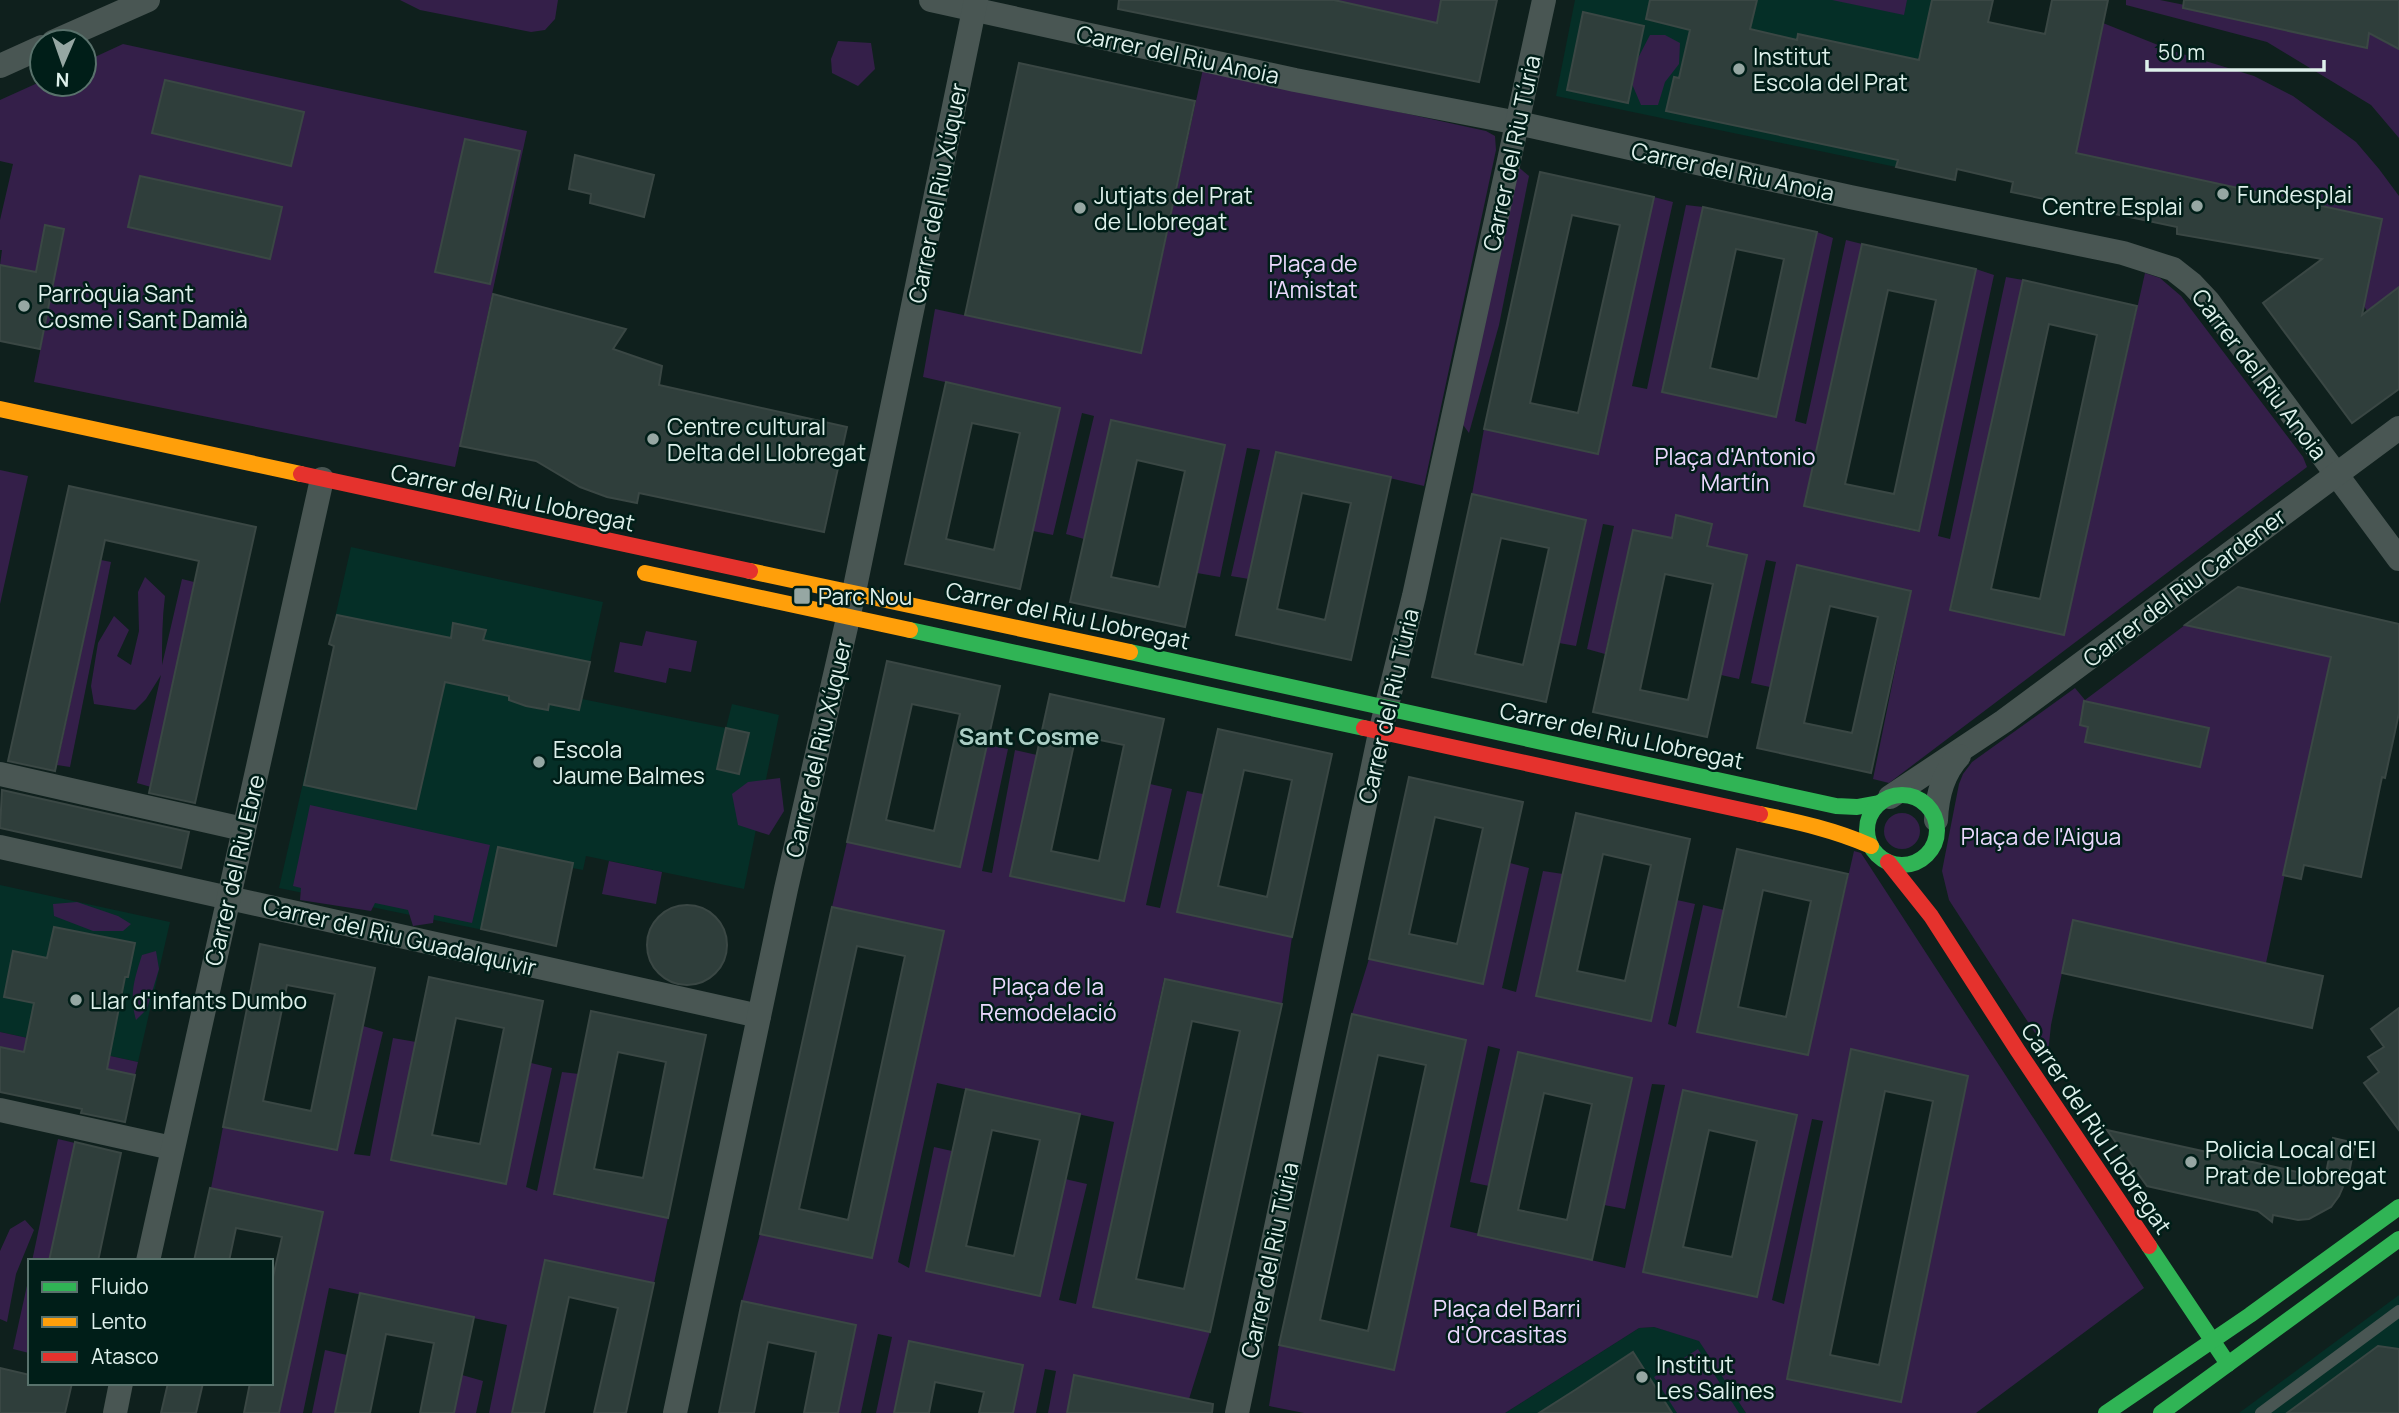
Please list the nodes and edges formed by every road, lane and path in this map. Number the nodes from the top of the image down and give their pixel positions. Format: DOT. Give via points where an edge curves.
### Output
graph roads {
  1 [pos="148,0"];
  2 [pos="931,0"];
  3 [pos="1544,0"];
  4 [pos="975,5"];
  5 [pos="84,28"];
  6 [pos="28,53"];
  7 [pos="0,66"];
  8 [pos="1518,123"];
  9 [pos="0,409"];
  10 [pos="2399,428"];
  11 [pos="2337,474"];
  12 [pos="318,496"];
  13 [pos="2399,559"];
  14 [pos="628,569"];
  15 [pos="854,592"];
  16 [pos="848,617"];
  17 [pos="1386,709"];
  18 [pos="1380,733"];
  19 [pos="1969,746"];
  20 [pos="0,774"];
  21 [pos="1885,800"];
  22 [pos="1936,820"];
  23 [pos="243,829"];
  24 [pos="0,846"];
  25 [pos="1871,846"];
  26 [pos="1930,852"];
  27 [pos="1888,862"];
  28 [pos="227,897"];
  29 [pos="1931,916"];
  30 [pos="759,1016"];
  31 [pos="0,1110"];
  32 [pos="172,1148"];
  33 [pos="2399,1207"];
  34 [pos="2399,1239"];
  35 [pos="148,1259"];
  36 [pos="2399,1311"];
  37 [pos="2211,1341"];
  38 [pos="2228,1364"];
  39 [pos="121,1385"];
  40 [pos="115,1413"];
  41 [pos="676,1413"];
  42 [pos="1237,1413"];
  43 [pos="2106,1413"];
  44 [pos="2161,1413"];
  45 [pos="2261,1413"];
  1 -- 5 [label="street"];
  2 -- 4 [label="street, Carrer del Riu Anoia"];
  3 -- 8 [label="street, Carrer del Riu Túria"];
  4 -- 8 [label="street, Carrer del Riu Anoia" via="1296,80"];
  4 -- 15 [label="street, Carrer del Riu Xúquer"];
  6 -- 7 [label="street"];
  8 -- 11 [label="street, Carrer del Riu Anoia" via="2123,253 2173,269 2208,302"];
  8 -- 17 [label="street, Carrer del Riu Túria"];
  9 -- 12 [label="street, Carrer del Riu Llobregat"];
  10 -- 11 [label="street, Carrer del Riu Cardener"];
  11 -- 13 [label="street, Carrer del Riu Anoia"];
  11 -- 19 [label="street, Carrer del Riu Cardener"];
  12 -- 15 [label="street, Carrer del Riu Llobregat"];
  12 -- 23 [label="street, Carrer del Riu Ebre"];
  14 -- 16 [label="street, Carrer del Riu Llobregat"];
  15 -- 16 [label="street, Carrer del Riu Xúquer"];
  15 -- 17 [label="street, Carrer del Riu Llobregat"];
  16 -- 18 [label="street, Carrer del Riu Llobregat"];
  16 -- 30 [label="street, Carrer del Riu Xúquer"];
  17 -- 18 [label="street, Carrer del Riu Túria"];
  17 -- 21 [label="street, Carrer del Riu Llobregat" via="1836,806 1857,807"];
  18 -- 25 [label="street, Carrer del Riu Llobregat" via="1815,826"];
  18 -- 42 [label="street, Carrer del Riu Túria"];
  19 -- 21 [label="street, Carrer del Riu Cardener"];
  19 -- 22 [label="street, Carrer del Riu Cardener" via="1946,775"];
  20 -- 23 [label="street"];
  21 -- 22 [label="street" via="1913,796 1931,809"];
  21 -- 25 [label="street" via="1868,823"];
  22 -- 26 [label="street" via="1936,842"];
  23 -- 28 [label="street, Carrer del Riu Ebre"];
  24 -- 28 [label="street, Carrer del Riu Guadalquivir"];
  25 -- 27 [label="street"];
  26 -- 27 [label="street" via="1911,864"];
  26 -- 29 [label="street, Carrer del Riu Llobregat" via="1925,898"];
  27 -- 29 [label="street, Carrer del Riu Llobregat"];
  28 -- 30 [label="street, Carrer del Riu Guadalquivir"];
  28 -- 32 [label="street, Carrer del Riu Ebre"];
  29 -- 37 [label="street, Carrer del Riu Llobregat"];
  30 -- 41 [label="street, Carrer del Riu Xúquer"];
  31 -- 32 [label="street"];
  32 -- 35 [label="street, Carrer del Riu Ebre"];
  33 -- 37 [label="street"];
  34 -- 38 [label="street"];
  36 -- 45 [label="lane"];
  37 -- 38 [label="street, Carrer del Riu Llobregat"];
  37 -- 43 [label="street"];
  38 -- 44 [label="street"];
  39 -- 40 [label="street"];
}
